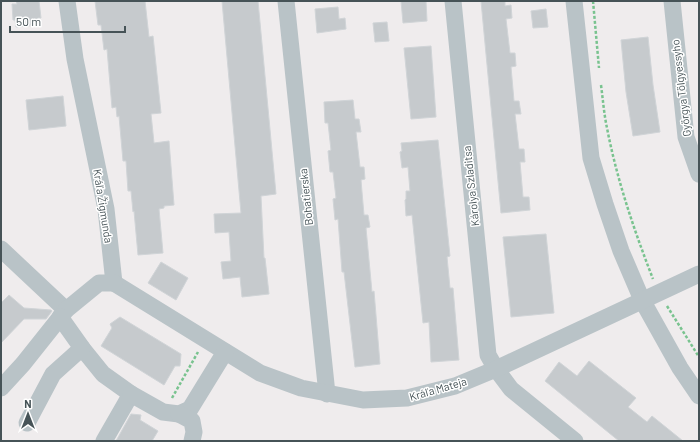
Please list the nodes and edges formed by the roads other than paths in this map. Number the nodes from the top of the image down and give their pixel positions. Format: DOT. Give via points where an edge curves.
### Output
graph roads {
  1 [pos="67,1"];
  2 [pos="286,1"];
  3 [pos="452,1"];
  4 [pos="574,1"];
  5 [pos="672,1"];
  6 [pos="699,174"];
  7 [pos="1,249"];
  8 [pos="699,274"];
  9 [pos="114,283"];
  10 [pos="642,300"];
  11 [pos="63,313"];
  12 [pos="82,348"];
  13 [pos="225,352"];
  14 [pos="496,370"];
  15 [pos="1,388"];
  16 [pos="131,394"];
  17 [pos="327,394"];
  18 [pos="699,396"];
  19 [pos="179,414"];
  20 [pos="27,423"];
  21 [pos="104,441"];
  22 [pos="192,441"];
  23 [pos="575,441"];
  1 -- 9 [label="street, Kráľa Žigmunda" via="75,59 106,209"];
  2 -- 17 [label="street, Bohatierska"];
  3 -- 14 [label="street, Károlya Szladitsa" via="488,355"];
  4 -- 10 [label="street" via="591,158 604,204"];
  5 -- 6 [label="street, Györgya Tölgyessyho" via="686,137"];
  7 -- 11 [label="street"];
  8 -- 10 [label="street, Kráľa Mateja"];
  9 -- 11 [label="street" via="99,283"];
  9 -- 13 [label="street"];
  10 -- 14 [label="street, Kráľa Mateja"];
  10 -- 18 [label="street" via="680,368"];
  11 -- 12 [label="street"];
  11 -- 15 [label="street"];
  12 -- 16 [label="street" via="103,374"];
  12 -- 20 [label="street" via="53,374"];
  13 -- 17 [label="street, Kráľa Mateja" via="260,373 301,388"];
  13 -- 19 [label="street" via="190,409"];
  14 -- 17 [label="street, Kráľa Mateja" via="454,386 407,398 364,400"];
  14 -- 23 [label="street, Károlya Szladitsa" via="511,389"];
  16 -- 19 [label="street" via="163,412"];
  16 -- 21 [label="street"];
  19 -- 22 [label="street" via="192,421"];
}
